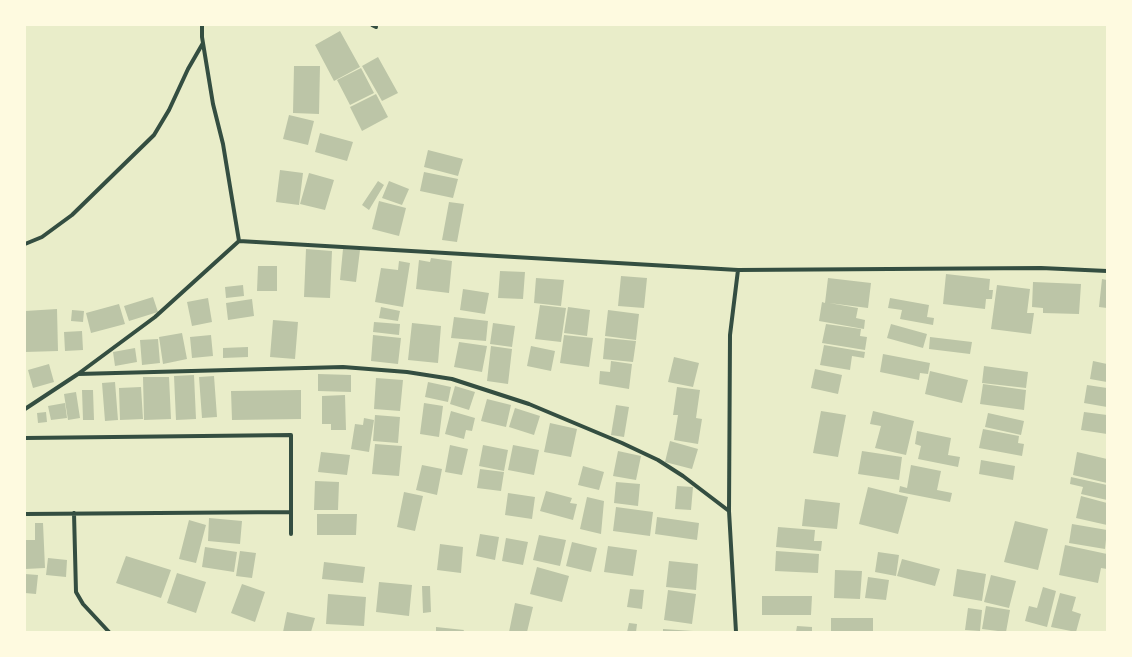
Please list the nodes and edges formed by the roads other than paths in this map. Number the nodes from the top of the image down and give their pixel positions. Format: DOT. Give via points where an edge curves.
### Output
graph roads {
  1 [pos="202,25"];
  2 [pos="203,43"];
  3 [pos="239,241"];
  4 [pos="25,244"];
  5 [pos="738,270"];
  6 [pos="1107,271"];
  7 [pos="78,374"];
  8 [pos="25,409"];
  9 [pos="25,438"];
  10 [pos="729,511"];
  11 [pos="290,512"];
  12 [pos="25,514"];
  13 [pos="74,514"];
  14 [pos="291,534"];
  15 [pos="109,632"];
  16 [pos="736,632"];
  1 -- 2 [label="street"];
  2 -- 3 [label="street"];
  2 -- 4 [label="street" via="154,135 72,215 42,237"];
  3 -- 5 [label="street"];
  3 -- 7 [label="street" via="155,317"];
  5 -- 6 [label="street" via="1041,268"];
  5 -- 10 [label="street" via="730,335"];
  7 -- 8 [label="street"];
  7 -- 10 [label="street" via="342,367 407,372 452,379 529,404 658,460"];
  9 -- 11 [label="street" via="291,435"];
  10 -- 16 [label="street"];
  11 -- 13 [label="street"];
  11 -- 14 [label="street"];
  12 -- 13 [label="street"];
  13 -- 15 [label="street" via="76,592 83,604"];
}
